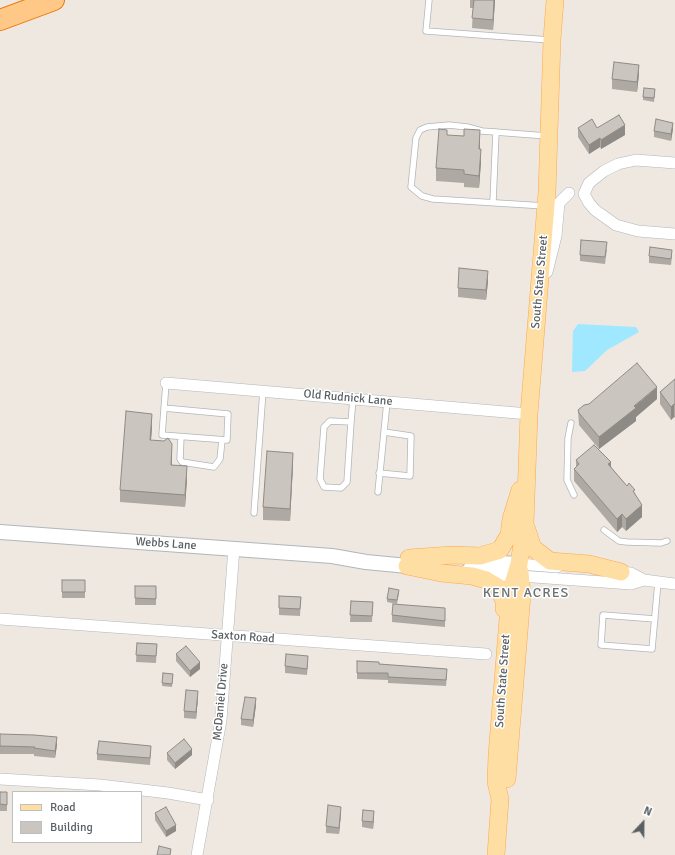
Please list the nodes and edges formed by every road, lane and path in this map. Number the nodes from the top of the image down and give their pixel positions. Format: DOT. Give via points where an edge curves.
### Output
graph roads {
  1 [pos="53,0"];
  2 [pos="429,0"];
  3 [pos="555,0"];
  4 [pos="0,20"];
  5 [pos="552,40"];
  6 [pos="496,132"];
  7 [pos="549,136"];
  8 [pos="675,163"];
  9 [pos="569,193"];
  10 [pos="584,194"];
  11 [pos="547,199"];
  12 [pos="493,202"];
  13 [pos="675,234"];
  14 [pos="538,306"];
  15 [pos="166,383"];
  16 [pos="263,391"];
  17 [pos="353,399"];
  18 [pos="387,402"];
  19 [pos="164,408"];
  20 [pos="529,414"];
  21 [pos="351,422"];
  22 [pos="571,423"];
  23 [pos="384,432"];
  24 [pos="181,437"];
  25 [pos="222,440"];
  26 [pos="527,469"];
  27 [pos="379,473"];
  28 [pos="378,492"];
  29 [pos="574,495"];
  30 [pos="254,513"];
  31 [pos="525,524"];
  32 [pos="604,530"];
  33 [pos="0,532"];
  34 [pos="667,541"];
  35 [pos="234,548"];
  36 [pos="408,562"];
  37 [pos="518,571"];
  38 [pos="621,572"];
  39 [pos="644,580"];
  40 [pos="658,582"];
  41 [pos="675,584"];
  42 [pos="0,619"];
  43 [pos="655,619"];
  44 [pos="227,636"];
  45 [pos="486,654"];
  46 [pos="501,706"];
  47 [pos="0,779"];
  48 [pos="500,799"];
  49 [pos="208,800"];
  50 [pos="197,855"];
  51 [pos="496,855"];
  1 -- 4 [label="highway"];
  2 -- 5 [label="lane" via="426,31"];
  3 -- 5 [label="main road, South State Street"];
  5 -- 7 [label="main road, South State Street"];
  6 -- 7 [label="lane"];
  6 -- 12 [label="lane"];
  6 -- 12 [label="lane" via="449,124 420,130 416,138 411,187 422,196 433,199"];
  7 -- 11 [label="main road, South State Street"];
  8 -- 10 [label="street" via="636,160 618,164 589,183"];
  9 -- 10 [label="street"];
  9 -- 11 [label="street"];
  9 -- 14 [label="street" via="559,202 556,236"];
  10 -- 13 [label="street" via="595,210 616,225 638,231"];
  11 -- 12 [label="lane"];
  11 -- 14 [label="main road, South State Street"];
  14 -- 20 [label="main road, South State Street"];
  15 -- 16 [label="street, Old Rudnick Lane"];
  15 -- 19 [label="lane"];
  16 -- 17 [label="street, Old Rudnick Lane"];
  16 -- 30 [label="lane"];
  17 -- 18 [label="street, Old Rudnick Lane"];
  17 -- 21 [label="lane"];
  18 -- 20 [label="street, Old Rudnick Lane"];
  18 -- 23 [label="lane"];
  19 -- 24 [label="lane" via="162,435"];
  19 -- 25 [label="lane" via="228,414 227,440"];
  20 -- 26 [label="main road, South State Street"];
  21 -- 21 [label="lane" via="347,482 341,488 324,486 320,479 324,427 330,421"];
  22 -- 29 [label="lane" via="567,480"];
  23 -- 27 [label="lane"];
  23 -- 27 [label="lane" via="411,436 410,476"];
  24 -- 25 [label="lane"];
  24 -- 25 [label="lane" via="182,462 214,467 220,460"];
  26 -- 31 [label="main road, South State Street"];
  26 -- 36 [label="main road" via="511,519 509,536 500,550 480,556 452,555"];
  27 -- 28 [label="lane"];
  31 -- 37 [label="main road, South State Street"];
  31 -- 38 [label="main road" via="533,548 550,561 589,564"];
  32 -- 34 [label="lane" via="619,541"];
  33 -- 35 [label="street, Webbs Lane"];
  35 -- 36 [label="street, Webbs Lane"];
  35 -- 44 [label="street, McDaniel Drive"];
  36 -- 37 [label="street, Webbs Lane"];
  36 -- 46 [label="main road" via="441,573 481,578 498,587 504,601 499,671"];
  37 -- 38 [label="street"];
  37 -- 39 [label="street" via="632,584"];
  37 -- 46 [label="main road, South State Street" via="510,594"];
  37 -- 48 [label="main road, South State Street" via="522,595 509,760 507,780"];
  38 -- 39 [label="street" via="631,573"];
  39 -- 40 [label="street"];
  40 -- 41 [label="street"];
  40 -- 43 [label="lane"];
  42 -- 44 [label="street, Saxton Road"];
  43 -- 43 [label="lane" via="652,649 601,645 603,615"];
  44 -- 45 [label="street, Saxton Road"];
  44 -- 49 [label="street, McDaniel Drive" via="221,720"];
  46 -- 48 [label="main road, South State Street" via="496,782"];
  47 -- 49 [label="street" via="100,785"];
  48 -- 51 [label="main road, South State Street"];
  49 -- 50 [label="street, McDaniel Drive"];
}
